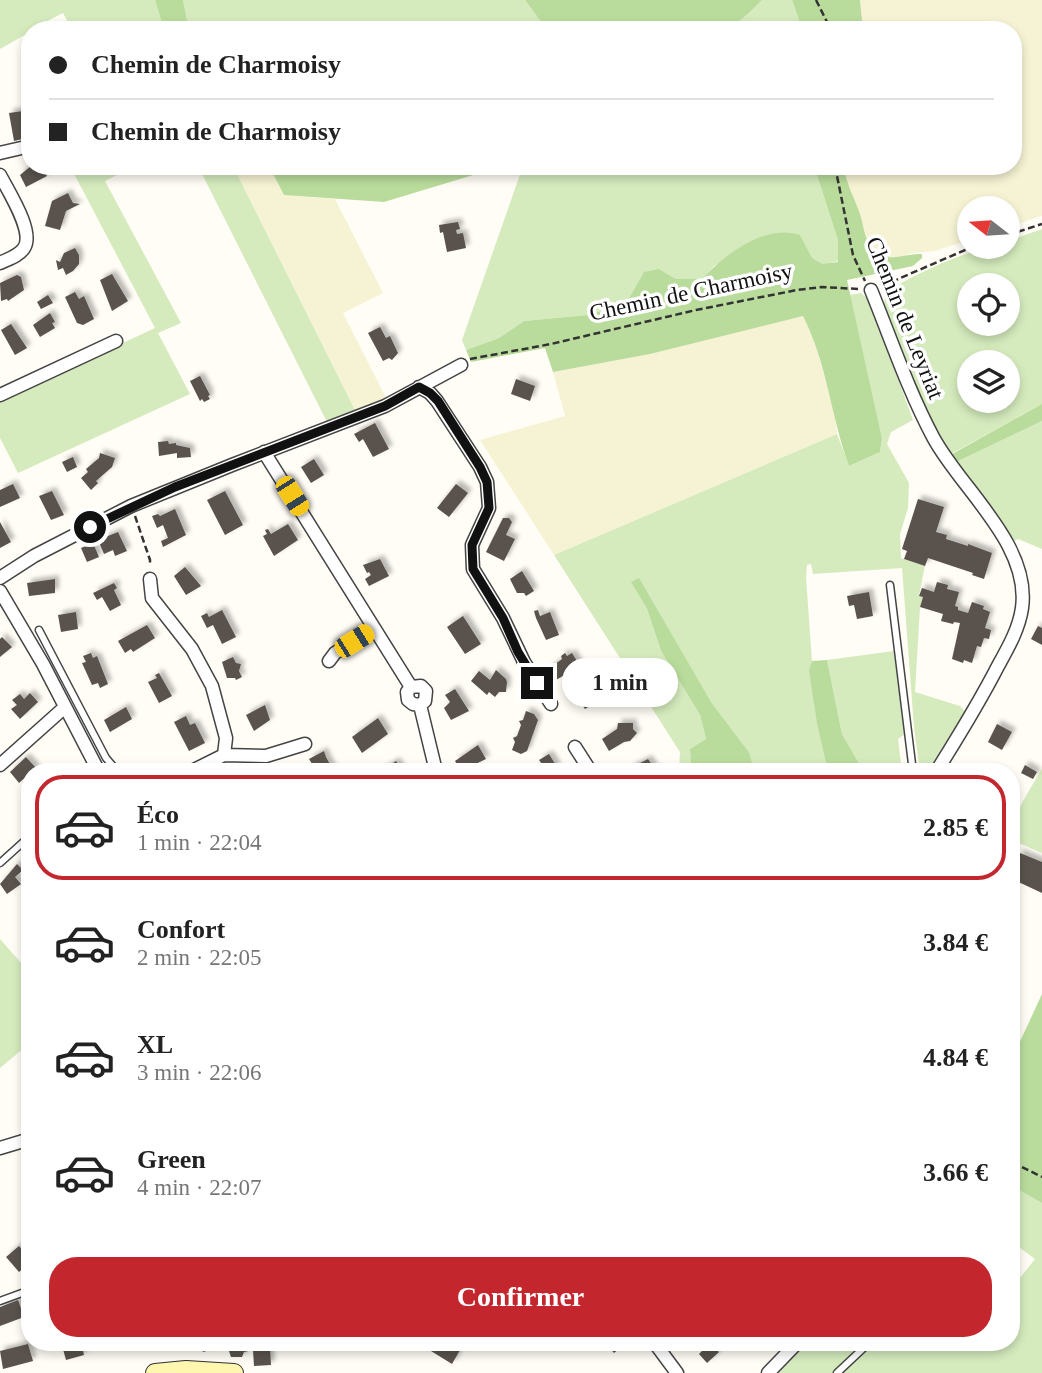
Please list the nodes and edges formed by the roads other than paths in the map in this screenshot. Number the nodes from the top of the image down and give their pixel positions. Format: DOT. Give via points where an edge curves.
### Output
graph roads {
  1 [pos="21,148"];
  2 [pos="0,153"];
  3 [pos="0,174"];
  4 [pos="0,263"];
  5 [pos="872,290"];
  6 [pos="116,341"];
  7 [pos="461,365"];
  8 [pos="419,387"];
  9 [pos="0,395"];
  10 [pos="264,452"];
  11 [pos="0,578"];
  12 [pos="150,579"];
  13 [pos="890,585"];
  14 [pos="0,591"];
  15 [pos="374,628"];
  16 [pos="39,630"];
  17 [pos="328,661"];
  18 [pos="551,704"];
  19 [pos="65,707"];
  20 [pos="305,744"];
  21 [pos="575,747"];
  22 [pos="224,755"];
  23 [pos="94,763"];
  24 [pos="110,763"];
  25 [pos="208,763"];
  26 [pos="434,763"];
  27 [pos="585,763"];
  28 [pos="912,763"];
  29 [pos="942,763"];
  30 [pos="0,765"];
  31 [pos="21,844"];
  32 [pos="0,863"];
  33 [pos="21,1142"];
  34 [pos="0,1148"];
  35 [pos="21,1293"];
  36 [pos="0,1301"];
  37 [pos="661,1351"];
  38 [pos="790,1351"];
  39 [pos="860,1351"];
  40 [pos="187,1371"];
  41 [pos="155,1373"];
  42 [pos="234,1373"];
  43 [pos="677,1373"];
  44 [pos="768,1373"];
  45 [pos="837,1373"];
  1 -- 2 [label="street"];
  3 -- 4 [label="street" via="28,238 21,252"];
  5 -- 29 [label="street, Chemin de Leyriat" via="933,438 1007,545 1023,593 1011,641"];
  6 -- 9 [label="street"];
  7 -- 8 [label="street"];
  8 -- 10 [label="street" via="362,416"];
  8 -- 18 [label="street" via="438,401 484,474 489,508 472,545 473,569"];
  10 -- 11 [label="street" via="131,506"];
  10 -- 15 [label="street"];
  12 -- 22 [label="street" via="152,598 192,649 212,686 226,738"];
  13 -- 28 [label="lane"];
  14 -- 19 [label="street"];
  15 -- 17 [label="street"];
  15 -- 26 [label="street" via="411,687 408,700 420,705"];
  16 -- 24 [label="lane"];
  19 -- 23 [label="street"];
  19 -- 30 [label="street"];
  20 -- 22 [label="street" via="266,756"];
  21 -- 27 [label="street"];
  22 -- 25 [label="street"];
  31 -- 32 [label="lane"];
  33 -- 34 [label="street"];
  35 -- 36 [label="lane"];
  37 -- 43 [label="street"];
  38 -- 44 [label="street"];
  39 -- 45 [label="lane"];
  40 -- 41 [label="main road"];
  40 -- 42 [label="main road"];
}
